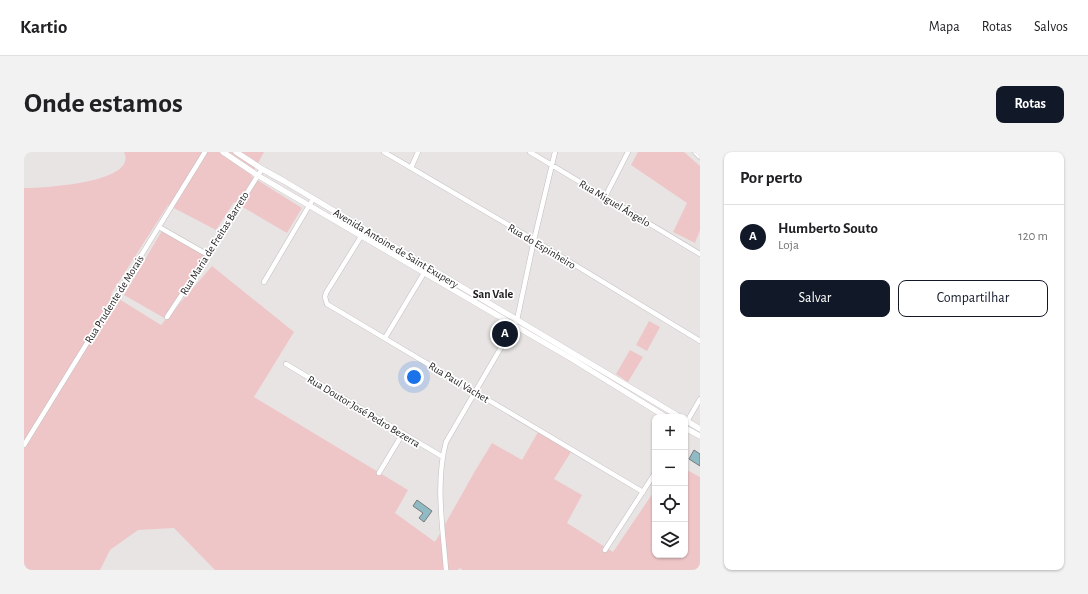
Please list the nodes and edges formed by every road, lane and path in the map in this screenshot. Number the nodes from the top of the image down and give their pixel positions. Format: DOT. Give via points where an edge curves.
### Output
graph roads {
  1 [pos="204,152"];
  2 [pos="223,152"];
  3 [pos="236,152"];
  4 [pos="384,152"];
  5 [pos="418,152"];
  6 [pos="530,152"];
  7 [pos="556,152"];
  8 [pos="628,152"];
  9 [pos="695,152"];
  10 [pos="700,157"];
  11 [pos="553,165"];
  12 [pos="411,168"];
  13 [pos="262,169"];
  14 [pos="257,175"];
  15 [pos="605,198"];
  16 [pos="313,199"];
  17 [pos="309,205"];
  18 [pos="158,227"];
  19 [pos="365,230"];
  20 [pos="362,235"];
  21 [pos="534,240"];
  22 [pos="208,254"];
  23 [pos="700,254"];
  24 [pos="424,272"];
  25 [pos="264,282"];
  26 [pos="167,317"];
  27 [pos="516,323"];
  28 [pos="385,338"];
  29 [pos="700,341"];
  30 [pos="286,364"];
  31 [pos="609,379"];
  32 [pos="475,391"];
  33 [pos="700,399"];
  34 [pos="662,414"];
  35 [pos="674,414"];
  36 [pos="688,420"];
  37 [pos="688,424"];
  38 [pos="688,425"];
  39 [pos="700,429"];
  40 [pos="403,433"];
  41 [pos="700,436"];
  42 [pos="24,445"];
  43 [pos="443,457"];
  44 [pos="379,473"];
  45 [pos="652,478"];
  46 [pos="643,492"];
  47 [pos="605,550"];
  48 [pos="446,570"];
  1 -- 18 [label="street, Rua Prudente de Morais"];
  2 -- 14 [label="street, Avenida Antoine de Saint Exupery"];
  3 -- 13 [label="street, Avenida Antoine de Saint Exupery"];
  4 -- 12 [label="street, Rua do Espinheiro"];
  5 -- 12 [label="street"];
  6 -- 11 [label="street, Rua Miguel Ángelo"];
  7 -- 11 [label="street"];
  8 -- 15 [label="street"];
  9 -- 10 [label="street"];
  11 -- 15 [label="street, Rua Miguel Ángelo"];
  11 -- 21 [label="street"];
  12 -- 21 [label="street, Rua do Espinheiro"];
  13 -- 14 [label="street, Rua Maria de Freitas Barreto"];
  13 -- 16 [label="street, Avenida Antoine de Saint Exupery"];
  14 -- 17 [label="street, Avenida Antoine de Saint Exupery"];
  14 -- 22 [label="street, Rua Maria de Freitas Barreto"];
  15 -- 23 [label="street, Rua Miguel Ángelo"];
  16 -- 17 [label="street"];
  16 -- 19 [label="street, Avenida Antoine de Saint Exupery"];
  17 -- 20 [label="street, Avenida Antoine de Saint Exupery"];
  17 -- 25 [label="street"];
  18 -- 22 [label="street"];
  18 -- 42 [label="street, Rua Prudente de Morais"];
  19 -- 20 [label="street, Rua Paul Vachet"];
  19 -- 27 [label="street, Avenida Antoine de Saint Exupery"];
  20 -- 24 [label="street, Avenida Antoine de Saint Exupery"];
  20 -- 28 [label="street, Rua Paul Vachet" via="326,293 325,301 330,307"];
  21 -- 27 [label="street"];
  21 -- 29 [label="street, Rua do Espinheiro"];
  22 -- 26 [label="street, Rua Maria de Freitas Barreto"];
  24 -- 27 [label="street, Avenida Antoine de Saint Exupery"];
  24 -- 28 [label="street"];
  27 -- 31 [label="street, Avenida Antoine de Saint Exupery"];
  27 -- 32 [label="street"];
  28 -- 32 [label="street, Rua Paul Vachet"];
  30 -- 40 [label="street, Rua Doutor José Pedro Bezerra"];
  31 -- 34 [label="street, Avenida Antoine de Saint Exupery"];
  31 -- 35 [label="street, Avenida Antoine de Saint Exupery"];
  32 -- 43 [label="street" via="446,442"];
  32 -- 46 [label="street, Rua Paul Vachet"];
  33 -- 36 [label="street"];
  37 -- 39 [label="street"];
  38 -- 41 [label="street"];
  40 -- 43 [label="street, Rua Doutor José Pedro Bezerra"];
  40 -- 44 [label="street"];
  43 -- 48 [label="street" via="441,515"];
  45 -- 46 [label="street"];
  46 -- 47 [label="street"];
}
